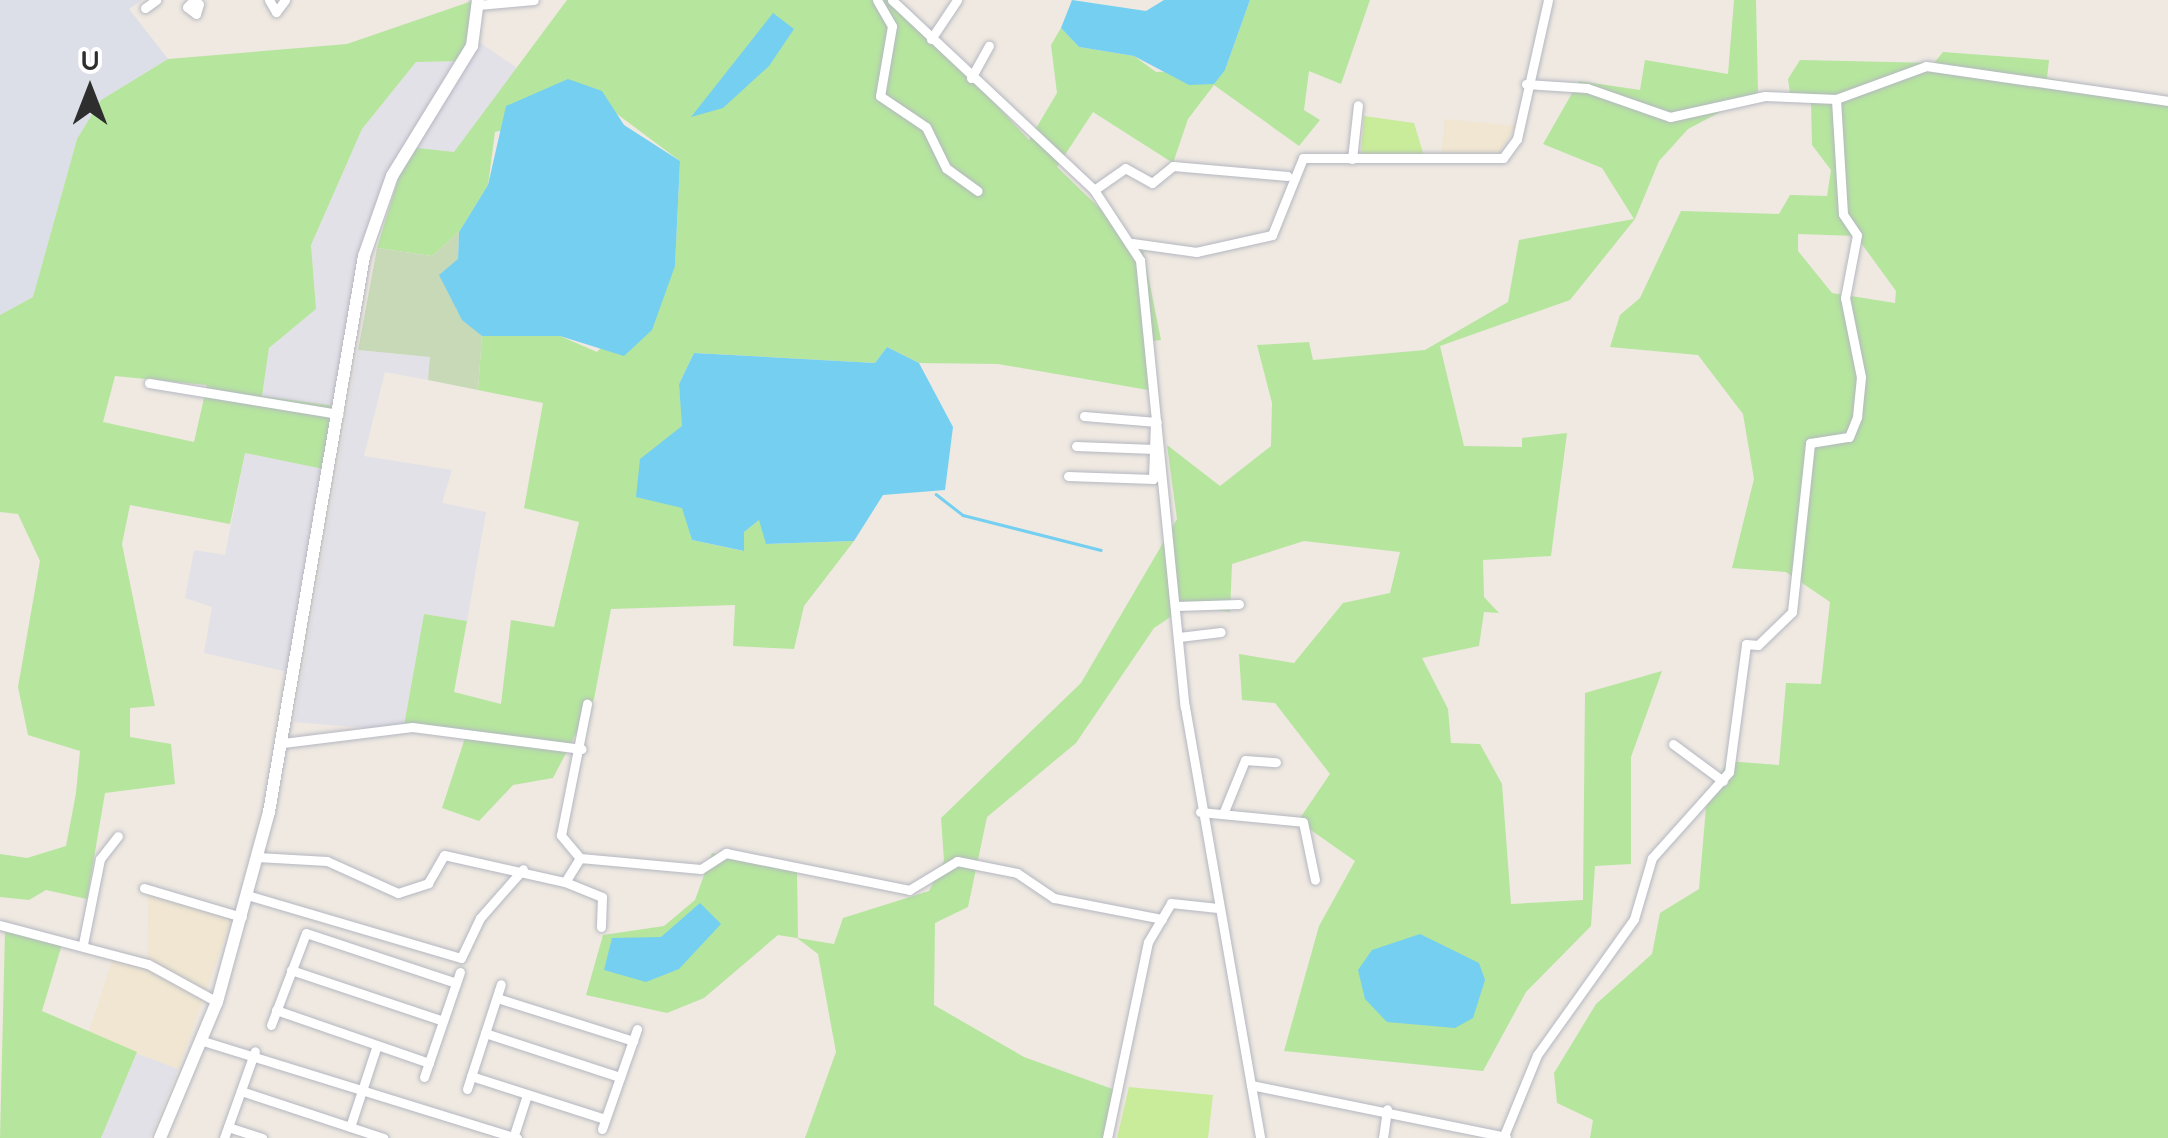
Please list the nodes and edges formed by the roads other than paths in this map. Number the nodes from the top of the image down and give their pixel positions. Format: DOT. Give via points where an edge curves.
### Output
graph roads {
  1 [pos="156,0"];
  2 [pos="269,0"];
  3 [pos="285,0"];
  4 [pos="534,0"];
  5 [pos="878,0"];
  6 [pos="892,0"];
  7 [pos="957,0"];
  8 [pos="1548,0"];
  9 [pos="478,2"];
  10 [pos="145,8"];
  11 [pos="931,38"];
  12 [pos="988,46"];
  13 [pos="971,78"];
  14 [pos="1526,84"];
  15 [pos="1836,99"];
  16 [pos="2168,100"];
  17 [pos="1358,105"];
  18 [pos="1352,159"];
  19 [pos="1288,176"];
  20 [pos="1094,190"];
  21 [pos="978,191"];
  22 [pos="1132,243"];
  23 [pos="149,383"];
  24 [pos="338,414"];
  25 [pos="1084,416"];
  26 [pos="1158,422"];
  27 [pos="1076,446"];
  28 [pos="1154,449"];
  29 [pos="1068,476"];
  30 [pos="1239,604"];
  31 [pos="1176,606"];
  32 [pos="1221,632"];
  33 [pos="1179,637"];
  34 [pos="588,704"];
  35 [pos="283,743"];
  36 [pos="1674,744"];
  37 [pos="582,749"];
  38 [pos="1276,762"];
  39 [pos="1723,781"];
  40 [pos="1200,812"];
  41 [pos="1223,814"];
  42 [pos="118,836"];
  43 [pos="256,856"];
  44 [pos="580,858"];
  45 [pos="523,869"];
  46 [pos="1315,880"];
  47 [pos="565,882"];
  48 [pos="144,888"];
  49 [pos="247,896"];
  50 [pos="1218,908"];
  51 [pos="242,918"];
  52 [pos="1162,918"];
  53 [pos="0,925"];
  54 [pos="601,927"];
  55 [pos="83,944"];
  56 [pos="291,970"];
  57 [pos="501,984"];
  58 [pos="497,998"];
  59 [pos="217,1002"];
  60 [pos="276,1010"];
  61 [pos="443,1021"];
  62 [pos="271,1025"];
  63 [pos="637,1029"];
  64 [pos="485,1033"];
  65 [pos="205,1034"];
  66 [pos="548,1038"];
  67 [pos="633,1041"];
  68 [pos="377,1046"];
  69 [pos="255,1051"];
  70 [pos="544,1052"];
  71 [pos="429,1063"];
  72 [pos="424,1076"];
  73 [pos="471,1076"];
  74 [pos="620,1077"];
  75 [pos="1251,1085"];
  76 [pos="363,1087"];
  77 [pos="466,1089"];
  78 [pos="241,1091"];
  79 [pos="527,1094"];
  80 [pos="1388,1109"];
  81 [pos="350,1127"];
  82 [pos="226,1132"];
  83 [pos="160,1138"];
  84 [pos="262,1138"];
  85 [pos="384,1138"];
  86 [pos="515,1138"];
  87 [pos="1107,1138"];
  88 [pos="1260,1138"];
  89 [pos="1383,1138"];
  90 [pos="1505,1138"];
  1 -- 10 [label="street"];
  2 -- 3 [label="street" via="276,12"];
  4 -- 9 [label="street"];
  5 -- 21 [label="street" via="892,26 880,96 926,127 946,168"];
  6 -- 11 [label="street"];
  7 -- 11 [label="street"];
  8 -- 14 [label="street"];
  9 -- 24 [label="main road" via="472,46 383,198 354,304"];
  11 -- 13 [label="street"];
  12 -- 13 [label="street"];
  13 -- 20 [label="street"];
  14 -- 15 [label="street" via="1588,88 1670,118 1765,96"];
  14 -- 18 [label="street" via="1517,139 1502,158"];
  15 -- 16 [label="street" via="1926,66"];
  15 -- 39 [label="street" via="1843,214 1857,235 1844,298 1861,377 1858,417 1849,437 1810,443 1792,612 1758,644 1746,644 1734,762"];
  17 -- 18 [label="street"];
  18 -- 19 [label="street" via="1303,158"];
  19 -- 20 [label="street" via="1172,166 1152,182 1126,168"];
  19 -- 22 [label="street" via="1272,235 1196,252"];
  20 -- 22 [label="street"];
  22 -- 26 [label="street" via="1152,306"];
  23 -- 24 [label="street"];
  24 -- 35 [label="main road"];
  25 -- 26 [label="street"];
  26 -- 28 [label="street"];
  26 -- 31 [label="street"];
  27 -- 28 [label="street"];
  28 -- 29 [label="street" via="1153,479"];
  30 -- 31 [label="street"];
  31 -- 33 [label="street"];
  32 -- 33 [label="street"];
  33 -- 40 [label="street"];
  34 -- 37 [label="street"];
  35 -- 37 [label="street" via="380,726"];
  35 -- 43 [label="main road"];
  36 -- 39 [label="street"];
  37 -- 44 [label="street" via="561,835"];
  38 -- 41 [label="street" via="1245,760"];
  39 -- 90 [label="street" via="1652,858 1634,919 1537,1055"];
  40 -- 41 [label="street"];
  40 -- 50 [label="street"];
  41 -- 46 [label="street" via="1303,822"];
  42 -- 55 [label="street" via="100,859"];
  43 -- 45 [label="street" via="328,861 398,893 428,884 444,855"];
  43 -- 49 [label="main road"];
  44 -- 47 [label="street"];
  44 -- 52 [label="street" via="701,869 726,853 909,890 957,861 1017,873 1054,898"];
  45 -- 47 [label="street"];
  45 -- 49 [label="street" via="480,918 461,958"];
  47 -- 54 [label="street" via="602,897"];
  48 -- 51 [label="street"];
  49 -- 51 [label="main road"];
  50 -- 52 [label="street" via="1174,901"];
  50 -- 75 [label="street"];
  51 -- 59 [label="main road"];
  52 -- 87 [label="street" via="1141,958"];
  53 -- 55 [label="street"];
  55 -- 59 [label="street" via="148,964"];
  56 -- 60 [label="street"];
  56 -- 61 [label="street"];
  56 -- 61 [label="street" via="310,933 458,978"];
  57 -- 58 [label="street"];
  58 -- 64 [label="street"];
  58 -- 67 [label="street"];
  59 -- 65 [label="main road"];
  60 -- 62 [label="street"];
  60 -- 68 [label="street"];
  61 -- 71 [label="street"];
  63 -- 67 [label="street"];
  64 -- 70 [label="street"];
  64 -- 73 [label="street"];
  65 -- 69 [label="street"];
  65 -- 83 [label="main road"];
  66 -- 70 [label="street"];
  67 -- 74 [label="street"];
  68 -- 71 [label="street"];
  68 -- 76 [label="street"];
  69 -- 76 [label="street"];
  69 -- 78 [label="street"];
  70 -- 74 [label="street"];
  71 -- 72 [label="street"];
  73 -- 77 [label="street"];
  73 -- 79 [label="street"];
  74 -- 79 [label="street" via="604,1124"];
  75 -- 80 [label="street"];
  75 -- 88 [label="street"];
  76 -- 81 [label="street"];
  76 -- 86 [label="street"];
  78 -- 81 [label="street"];
  78 -- 82 [label="street"];
  79 -- 86 [label="street"];
  80 -- 89 [label="street"];
  80 -- 90 [label="street"];
  81 -- 85 [label="street"];
  82 -- 84 [label="street"];
}
